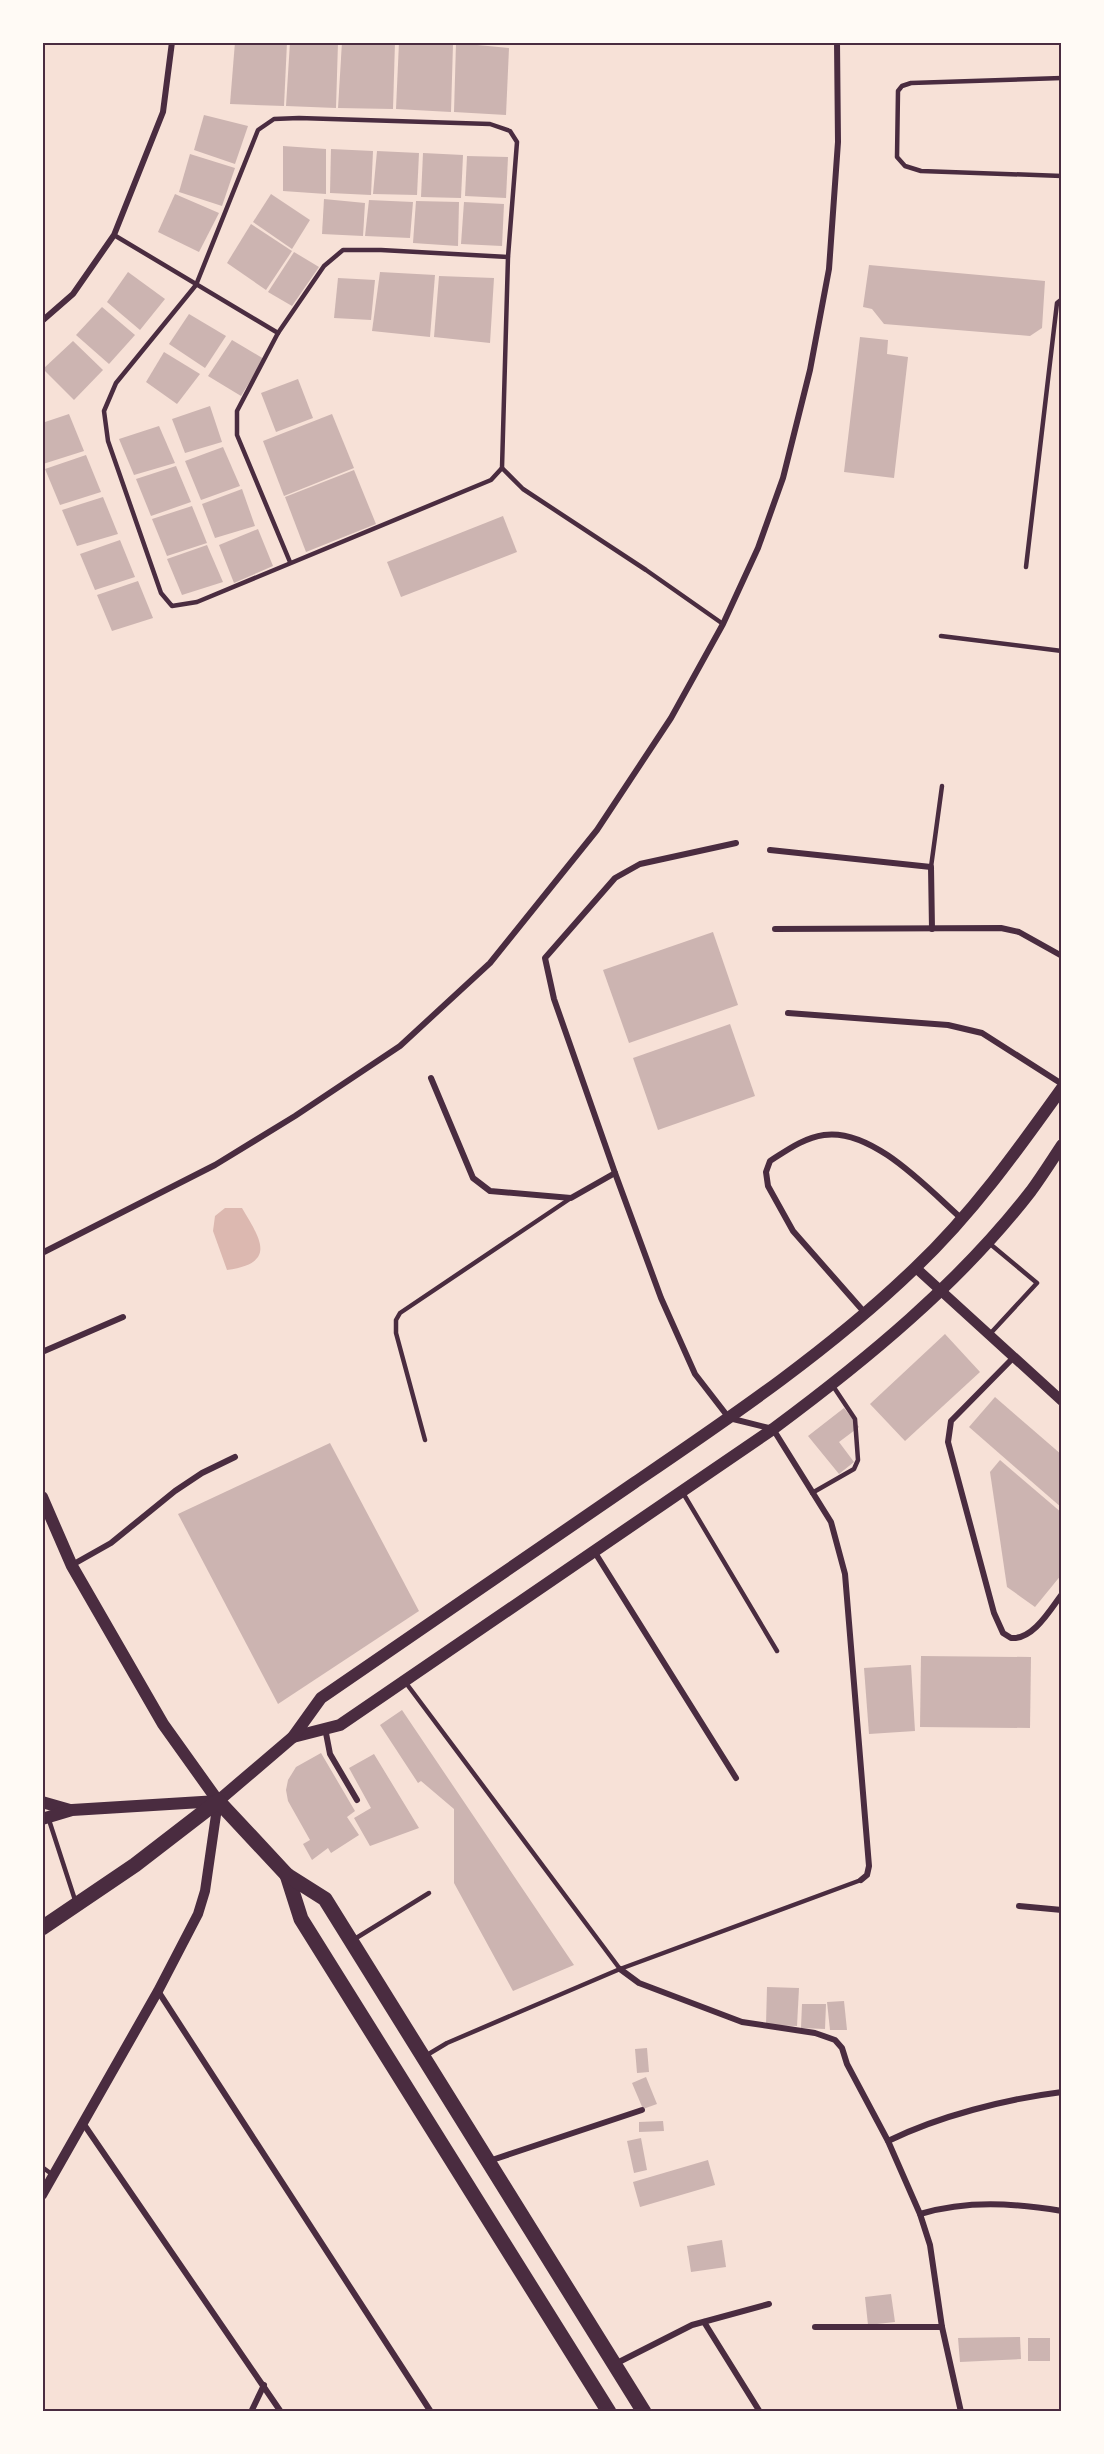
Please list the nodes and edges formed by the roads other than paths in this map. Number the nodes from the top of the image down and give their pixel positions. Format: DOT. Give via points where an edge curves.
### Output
graph roads {
  1 [pos="172,42"];
  2 [pos="837,42"];
  3 [pos="1062,78"];
  4 [pos="1062,176"];
  5 [pos="114,235"];
  6 [pos="508,257"];
  7 [pos="196,285"];
  8 [pos="1062,299"];
  9 [pos="42,321"];
  10 [pos="278,333"];
  11 [pos="502,468"];
  12 [pos="290,562"];
  13 [pos="1026,567"];
  14 [pos="723,624"];
  15 [pos="941,636"];
  16 [pos="1062,651"];
  17 [pos="942,786"];
  18 [pos="736,843"];
  19 [pos="770,850"];
  20 [pos="932,867"];
  21 [pos="775,929"];
  22 [pos="932,929"];
  23 [pos="1062,956"];
  24 [pos="789,1013"];
  25 [pos="430,1078"];
  26 [pos="1062,1086"];
  27 [pos="1062,1145"];
  28 [pos="615,1173"];
  29 [pos="571,1198"];
  30 [pos="962,1219"];
  31 [pos="987,1241"];
  32 [pos="42,1252"];
  33 [pos="916,1268"];
  34 [pos="939,1291"];
  35 [pos="865,1313"];
  36 [pos="123,1317"];
  37 [pos="989,1335"];
  38 [pos="42,1352"];
  39 [pos="1014,1358"];
  40 [pos="831,1384"];
  41 [pos="1062,1401"];
  42 [pos="729,1418"];
  43 [pos="772,1429"];
  44 [pos="425,1440"];
  45 [pos="234,1457"];
  46 [pos="682,1491"];
  47 [pos="812,1493"];
  48 [pos="42,1497"];
  49 [pos="594,1551"];
  50 [pos="72,1566"];
  51 [pos="1062,1594"];
  52 [pos="777,1651"];
  53 [pos="404,1680"];
  54 [pos="325,1728"];
  55 [pos="293,1737"];
  56 [pos="736,1778"];
  57 [pos="218,1800"];
  58 [pos="357,1800"];
  59 [pos="42,1802"];
  60 [pos="72,1810"];
  61 [pos="45,1818"];
  62 [pos="287,1875"];
  63 [pos="861,1880"];
  64 [pos="429,1893"];
  65 [pos="76,1904"];
  66 [pos="1018,1906"];
  67 [pos="1062,1910"];
  68 [pos="42,1928"];
  69 [pos="351,1941"];
  70 [pos="620,1969"];
  71 [pos="158,1991"];
  72 [pos="423,2058"];
  73 [pos="1062,2092"];
  74 [pos="642,2110"];
  75 [pos="83,2123"];
  76 [pos="888,2141"];
  77 [pos="488,2162"];
  78 [pos="42,2167"];
  79 [pos="53,2175"];
  80 [pos="42,2195"];
  81 [pos="1062,2211"];
  82 [pos="920,2214"];
  83 [pos="769,2304"];
  84 [pos="704,2322"];
  85 [pos="815,2327"];
  86 [pos="942,2327"];
  87 [pos="614,2364"];
  88 [pos="264,2385"];
  89 [pos="251,2412"];
  90 [pos="281,2412"];
  91 [pos="431,2412"];
  92 [pos="609,2412"];
  93 [pos="644,2412"];
  94 [pos="760,2412"];
  95 [pos="961,2412"];
  1 -- 5 [label="street" via="163,112"];
  2 -- 14 [label="street" via="838,142 829,268 810,370 783,478 758,548"];
  3 -- 4 [label="lane" via="902,86 898,91 897,157 905,166 921,171"];
  5 -- 7 [label="lane"];
  5 -- 9 [label="street" via="73,294"];
  6 -- 7 [label="lane" via="517,142 510,131 490,124 274,119 258,130"];
  6 -- 10 [label="lane" via="343,250 324,266"];
  6 -- 11 [label="lane"];
  7 -- 10 [label="lane"];
  7 -- 12 [label="lane" via="116,383 104,411 108,441 161,593 172,606 197,602"];
  8 -- 13 [label="lane" via="1057,303"];
  10 -- 12 [label="lane" via="237,411 237,435"];
  11 -- 12 [label="lane" via="491,480"];
  11 -- 14 [label="lane" via="524,489"];
  14 -- 32 [label="street" via="671,718 597,830 490,963 400,1046 215,1165"];
  15 -- 16 [label="lane"];
  17 -- 20 [label="lane"];
  18 -- 28 [label="street" via="640,864 615,878 545,958 554,999"];
  19 -- 20 [label="street"];
  20 -- 22 [label="street"];
  21 -- 22 [label="street"];
  22 -- 23 [label="street" via="1001,928 1018,932"];
  24 -- 26 [label="street" via="948,1024 971,1030 982,1033"];
  25 -- 29 [label="street" via="473,1178 490,1191"];
  26 -- 30 [label="main road" via="1004,1170"];
  27 -- 31 [label="main road" via="1031,1190"];
  28 -- 29 [label="street"];
  28 -- 42 [label="street" via="695,1374"];
  29 -- 44 [label="lane" via="400,1313 396,1333"];
  30 -- 33 [label="main road"];
  30 -- 35 [label="street" via="892,1159 861,1140 823,1135 770,1161 766,1172 768,1186 793,1231"];
  31 -- 34 [label="main road"];
  31 -- 37 [label="lane" via="1037,1283"];
  33 -- 34 [label="street"];
  33 -- 35 [label="main road"];
  34 -- 37 [label="street"];
  34 -- 40 [label="main road"];
  35 -- 42 [label="main road"];
  36 -- 38 [label="street"];
  37 -- 39 [label="street"];
  39 -- 41 [label="street"];
  39 -- 51 [label="street" via="951,1421 948,1442 994,1613 1003,1633 1011,1638 1025,1636"];
  40 -- 43 [label="main road"];
  40 -- 47 [label="lane" via="855,1419 858,1460 854,1469"];
  42 -- 43 [label="street"];
  42 -- 55 [label="main road" via="321,1698"];
  43 -- 46 [label="main road"];
  43 -- 47 [label="street"];
  45 -- 50 [label="street" via="175,1491 111,1543"];
  46 -- 49 [label="main road"];
  46 -- 52 [label="lane"];
  47 -- 63 [label="street" via="831,1522 845,1574 869,1866"];
  48 -- 50 [label="main road"];
  49 -- 53 [label="main road"];
  49 -- 56 [label="street"];
  50 -- 57 [label="main road" via="163,1724"];
  53 -- 54 [label="main road" via="340,1725"];
  53 -- 70 [label="lane"];
  54 -- 55 [label="main road"];
  54 -- 58 [label="street" via="330,1754"];
  55 -- 57 [label="main road"];
  57 -- 60 [label="main road"];
  57 -- 62 [label="main road"];
  57 -- 65 [label="main road" via="135,1865"];
  57 -- 71 [label="street" via="198,1914"];
  59 -- 60 [label="main road"];
  60 -- 61 [label="main road"];
  61 -- 65 [label="lane"];
  62 -- 69 [label="main road" via="325,1899"];
  62 -- 92 [label="main road" via="301,1919"];
  63 -- 70 [label="lane"];
  64 -- 69 [label="lane"];
  65 -- 68 [label="main road"];
  66 -- 67 [label="street"];
  69 -- 72 [label="main road"];
  70 -- 72 [label="lane" via="447,2043"];
  70 -- 76 [label="street" via="639,1983 742,2022 815,2033 835,2040"];
  71 -- 75 [label="street"];
  71 -- 91 [label="street"];
  72 -- 77 [label="main road"];
  73 -- 76 [label="street" via="920,2125"];
  74 -- 77 [label="street"];
  75 -- 79 [label="street"];
  75 -- 88 [label="street"];
  76 -- 82 [label="street"];
  77 -- 87 [label="main road"];
  78 -- 79 [label="lane"];
  79 -- 80 [label="street"];
  81 -- 82 [label="street" via="1005,2203 947,2206"];
  82 -- 86 [label="street" via="930,2245"];
  83 -- 84 [label="street"];
  84 -- 87 [label="street"];
  84 -- 94 [label="street"];
  85 -- 86 [label="street"];
  86 -- 95 [label="street"];
  87 -- 93 [label="main road"];
  88 -- 89 [label="street"];
  88 -- 90 [label="street"];
}
